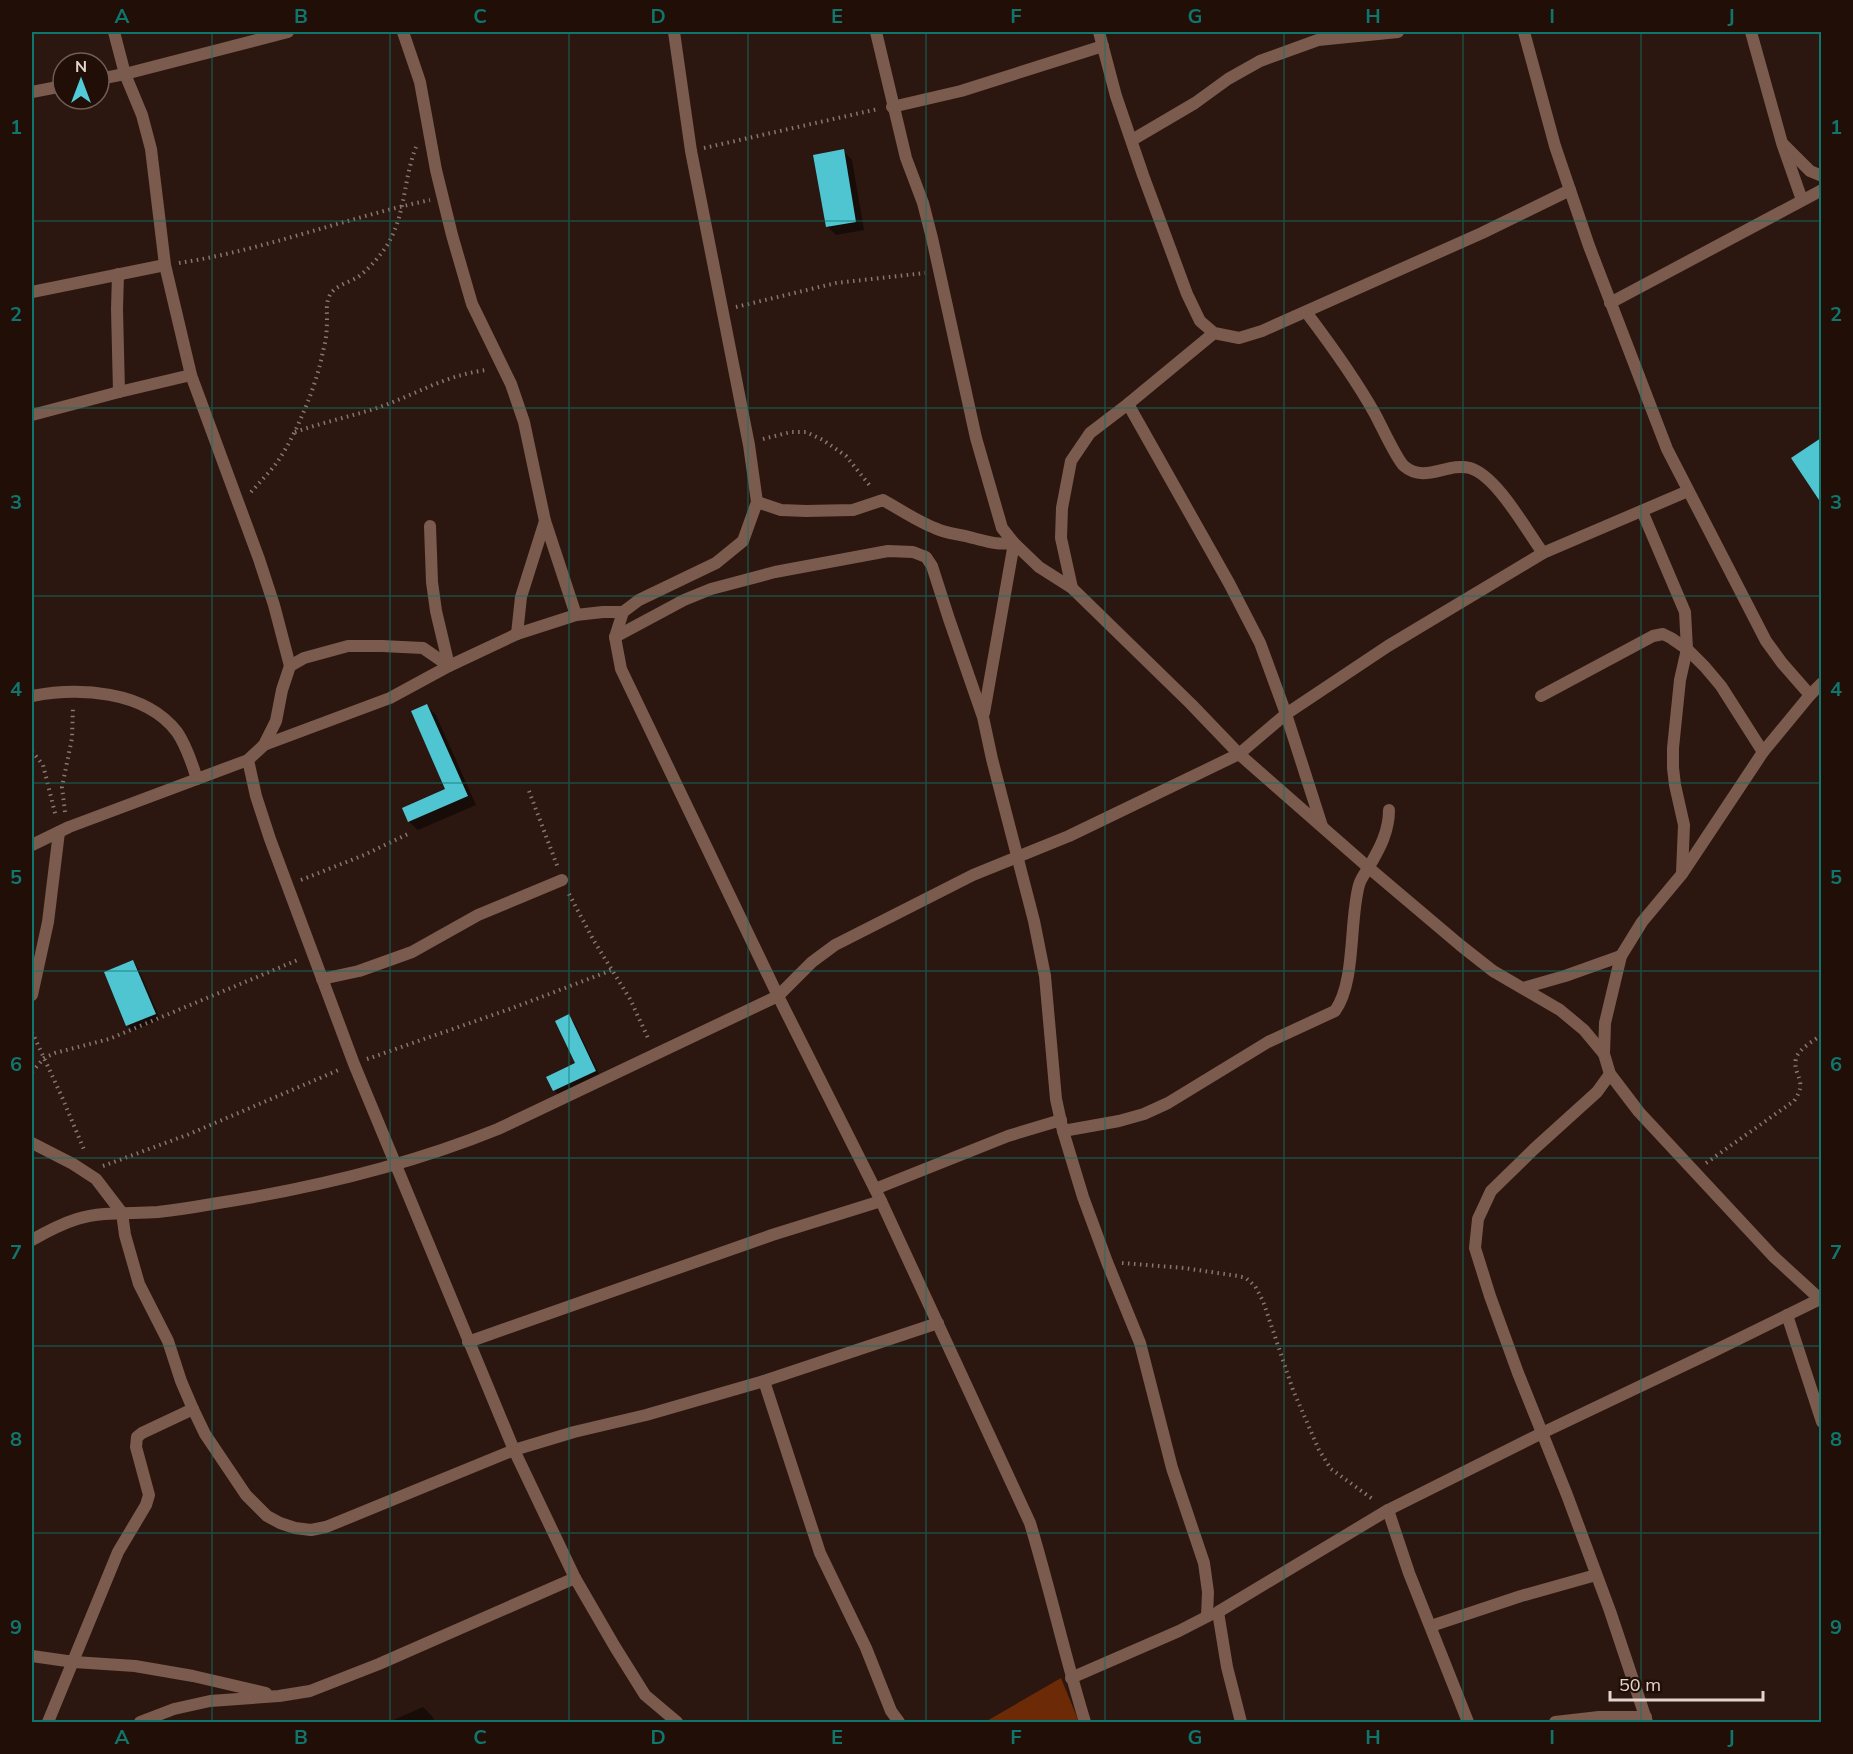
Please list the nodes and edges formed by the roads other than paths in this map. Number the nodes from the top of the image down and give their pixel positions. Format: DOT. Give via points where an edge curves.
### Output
graph roads {
  1 [pos="114,32"];
  2 [pos="288,32"];
  3 [pos="404,32"];
  4 [pos="674,32"];
  5 [pos="876,32"];
  6 [pos="1099,32"];
  7 [pos="1398,32"];
  8 [pos="1524,32"];
  9 [pos="1751,32"];
  10 [pos="1103,46"];
  11 [pos="125,74"];
  12 [pos="111,77"];
  13 [pos="51,88"];
  14 [pos="32,92"];
  15 [pos="892,107"];
  16 [pos="1132,140"];
  17 [pos="1782,143"];
  18 [pos="1821,176"];
  19 [pos="1570,190"];
  20 [pos="1821,190"];
  21 [pos="1802,200"];
  22 [pos="165,266"];
  23 [pos="118,274"];
  24 [pos="32,292"];
  25 [pos="1610,303"];
  26 [pos="1306,312"];
  27 [pos="1215,333"];
  28 [pos="191,375"];
  29 [pos="119,392"];
  30 [pos="1128,404"];
  31 [pos="32,415"];
  32 [pos="1688,491"];
  33 [pos="757,502"];
  34 [pos="1642,511"];
  35 [pos="545,521"];
  36 [pos="430,526"];
  37 [pos="1014,543"];
  38 [pos="1543,553"];
  39 [pos="1072,588"];
  40 [pos="623,612"];
  41 [pos="576,615"];
  42 [pos="517,634"];
  43 [pos="615,637"];
  44 [pos="1687,649"];
  45 [pos="291,666"];
  46 [pos="449,666"];
  47 [pos="1821,683"];
  48 [pos="1810,695"];
  49 [pos="32,696"];
  50 [pos="1541,696"];
  51 [pos="1286,714"];
  52 [pos="983,717"];
  53 [pos="264,745"];
  54 [pos="1763,752"];
  55 [pos="1239,754"];
  56 [pos="248,760"];
  57 [pos="197,778"];
  58 [pos="1389,810"];
  59 [pos="1322,827"];
  60 [pos="64,830"];
  61 [pos="32,845"];
  62 [pos="1017,857"];
  63 [pos="1369,868"];
  64 [pos="1682,874"];
  65 [pos="562,880"];
  66 [pos="1621,956"];
  67 [pos="322,979"];
  68 [pos="1523,988"];
  69 [pos="32,995"];
  70 [pos="778,996"];
  71 [pos="1604,1054"];
  72 [pos="1610,1074"];
  73 [pos="1062,1126"];
  74 [pos="32,1143"];
  75 [pos="395,1164"];
  76 [pos="875,1189"];
  77 [pos="881,1201"];
  78 [pos="122,1213"];
  79 [pos="32,1240"];
  80 [pos="1821,1300"];
  81 [pos="1787,1315"];
  82 [pos="938,1323"];
  83 [pos="468,1342"];
  84 [pos="764,1381"];
  85 [pos="193,1409"];
  86 [pos="1821,1422"];
  87 [pos="1542,1433"];
  88 [pos="514,1450"];
  89 [pos="1388,1510"];
  90 [pos="1596,1575"];
  91 [pos="575,1578"];
  92 [pos="1212,1614"];
  93 [pos="1431,1626"];
  94 [pos="32,1656"];
  95 [pos="74,1662"];
  96 [pos="1071,1678"];
  97 [pos="279,1696"];
  98 [pos="1647,1720"];
  99 [pos="48,1722"];
  100 [pos="140,1722"];
  101 [pos="677,1722"];
  102 [pos="899,1722"];
  103 [pos="1085,1722"];
  104 [pos="1241,1722"];
  105 [pos="1468,1722"];
  106 [pos="1555,1722"];
  1 -- 11 [label="street"];
  2 -- 11 [label="street"];
  3 -- 35 [label="street" via="420,82 442,197 472,304 511,384 524,422"];
  4 -- 33 [label="street"];
  5 -- 15 [label="street"];
  6 -- 10 [label="street"];
  7 -- 16 [label="street" via="1318,40 1260,61"];
  8 -- 19 [label="street"];
  9 -- 17 [label="street"];
  10 -- 15 [label="street" via="961,91"];
  10 -- 16 [label="street"];
  11 -- 12 [label="street"];
  11 -- 22 [label="street" via="151,149"];
  13 -- 14 [label="street"];
  15 -- 37 [label="street" via="933,238 975,438 1002,528"];
  16 -- 27 [label="street" via="1187,294 1200,321"];
  17 -- 18 [label="street" via="1810,171"];
  17 -- 21 [label="street"];
  19 -- 25 [label="street"];
  19 -- 26 [label="street"];
  20 -- 21 [label="street"];
  21 -- 25 [label="street"];
  22 -- 23 [label="street"];
  22 -- 28 [label="street"];
  23 -- 24 [label="street"];
  23 -- 29 [label="street"];
  25 -- 32 [label="street" via="1667,449"];
  26 -- 27 [label="street" via="1239,338"];
  26 -- 38 [label="street" via="1342,360 1402,465 1426,474 1467,467 1481,472 1498,489"];
  27 -- 30 [label="street"];
  28 -- 29 [label="street"];
  28 -- 45 [label="street" via="274,605"];
  29 -- 31 [label="street"];
  30 -- 39 [label="street" via="1090,433 1071,461 1061,538"];
  30 -- 51 [label="street" via="1250,623"];
  32 -- 34 [label="street"];
  32 -- 48 [label="street" via="1766,641"];
  33 -- 37 [label="street" via="781,510 806,511 853,510 883,500 939,530 987,543"];
  33 -- 40 [label="street" via="743,541 716,563 639,600"];
  34 -- 38 [label="street"];
  34 -- 44 [label="street" via="1685,612"];
  35 -- 41 [label="street"];
  35 -- 42 [label="street" via="521,597"];
  36 -- 46 [label="street" via="432,582"];
  37 -- 39 [label="street" via="1039,567"];
  37 -- 52 [label="street"];
  38 -- 51 [label="street" via="1436,616"];
  39 -- 55 [label="street"];
  40 -- 41 [label="street"];
  40 -- 43 [label="street"];
  41 -- 42 [label="street"];
  42 -- 46 [label="street"];
  43 -- 52 [label="street" via="711,589 775,572 888,551 913,552 926,557 933,566"];
  43 -- 70 [label="street" via="621,669"];
  44 -- 50 [label="street" via="1663,634 1653,636"];
  44 -- 54 [label="street" via="1721,686"];
  44 -- 64 [label="street" via="1673,748 1675,785 1684,825"];
  45 -- 46 [label="street" via="304,658 348,646 423,648"];
  45 -- 53 [label="street" via="276,721"];
  46 -- 53 [label="street" via="390,698"];
  47 -- 48 [label="street"];
  48 -- 54 [label="street"];
  49 -- 57 [label="street" via="76,691 134,701 156,713 177,732"];
  51 -- 55 [label="street"];
  51 -- 59 [label="street"];
  52 -- 62 [label="street"];
  53 -- 56 [label="street"];
  54 -- 64 [label="street"];
  55 -- 59 [label="street"];
  55 -- 62 [label="street"];
  56 -- 57 [label="street"];
  56 -- 67 [label="street" via="286,885"];
  57 -- 60 [label="street"];
  58 -- 63 [label="street" via="1385,836"];
  59 -- 63 [label="street"];
  60 -- 61 [label="street"];
  60 -- 69 [label="street"];
  62 -- 70 [label="street" via="835,945"];
  62 -- 73 [label="street" via="1045,976"];
  63 -- 68 [label="street" via="1493,971"];
  63 -- 73 [label="street" via="1359,883 1347,983 1335,1011 1268,1042 1144,1114 1110,1123"];
  64 -- 66 [label="street" via="1642,922"];
  65 -- 67 [label="street" via="478,915 412,952"];
  66 -- 68 [label="street"];
  66 -- 71 [label="street" via="1605,1023"];
  67 -- 75 [label="street"];
  68 -- 71 [label="street" via="1560,1010"];
  70 -- 75 [label="street" via="498,1129"];
  70 -- 76 [label="street"];
  71 -- 72 [label="street"];
  72 -- 80 [label="street" via="1639,1112 1773,1256"];
  72 -- 87 [label="street" via="1597,1092 1491,1191 1478,1219 1475,1248"];
  73 -- 76 [label="street" via="1008,1136"];
  73 -- 92 [label="street" via="1083,1197 1140,1343 1172,1468 1204,1563"];
  74 -- 78 [label="street" via="94,1174"];
  75 -- 78 [label="street" via="222,1203"];
  75 -- 83 [label="street"];
  76 -- 77 [label="street"];
  77 -- 82 [label="street"];
  77 -- 83 [label="street" via="648,1277"];
  78 -- 79 [label="street" via="79,1219"];
  78 -- 85 [label="street" via="139,1284 168,1341"];
  80 -- 81 [label="street"];
  81 -- 86 [label="street"];
  81 -- 87 [label="street"];
  82 -- 84 [label="street"];
  82 -- 96 [label="street" via="1030,1523"];
  83 -- 88 [label="street"];
  84 -- 88 [label="street"];
  84 -- 102 [label="street" via="820,1553"];
  85 -- 88 [label="street" via="246,1495 267,1516 295,1528 326,1527"];
  85 -- 95 [label="street" via="136,1437 149,1495 118,1552"];
  87 -- 89 [label="street"];
  87 -- 90 [label="street"];
  88 -- 91 [label="street"];
  89 -- 92 [label="street"];
  89 -- 93 [label="street"];
  90 -- 93 [label="street"];
  90 -- 98 [label="street"];
  91 -- 97 [label="street" via="379,1664 310,1691"];
  91 -- 101 [label="street" via="645,1695"];
  92 -- 96 [label="street"];
  92 -- 104 [label="street"];
  93 -- 105 [label="street"];
  94 -- 95 [label="street"];
  95 -- 97 [label="street" via="135,1666"];
  95 -- 99 [label="street"];
  96 -- 103 [label="street"];
  97 -- 100 [label="street" via="210,1701"];
  98 -- 106 [label="street" via="1599,1716"];
}
